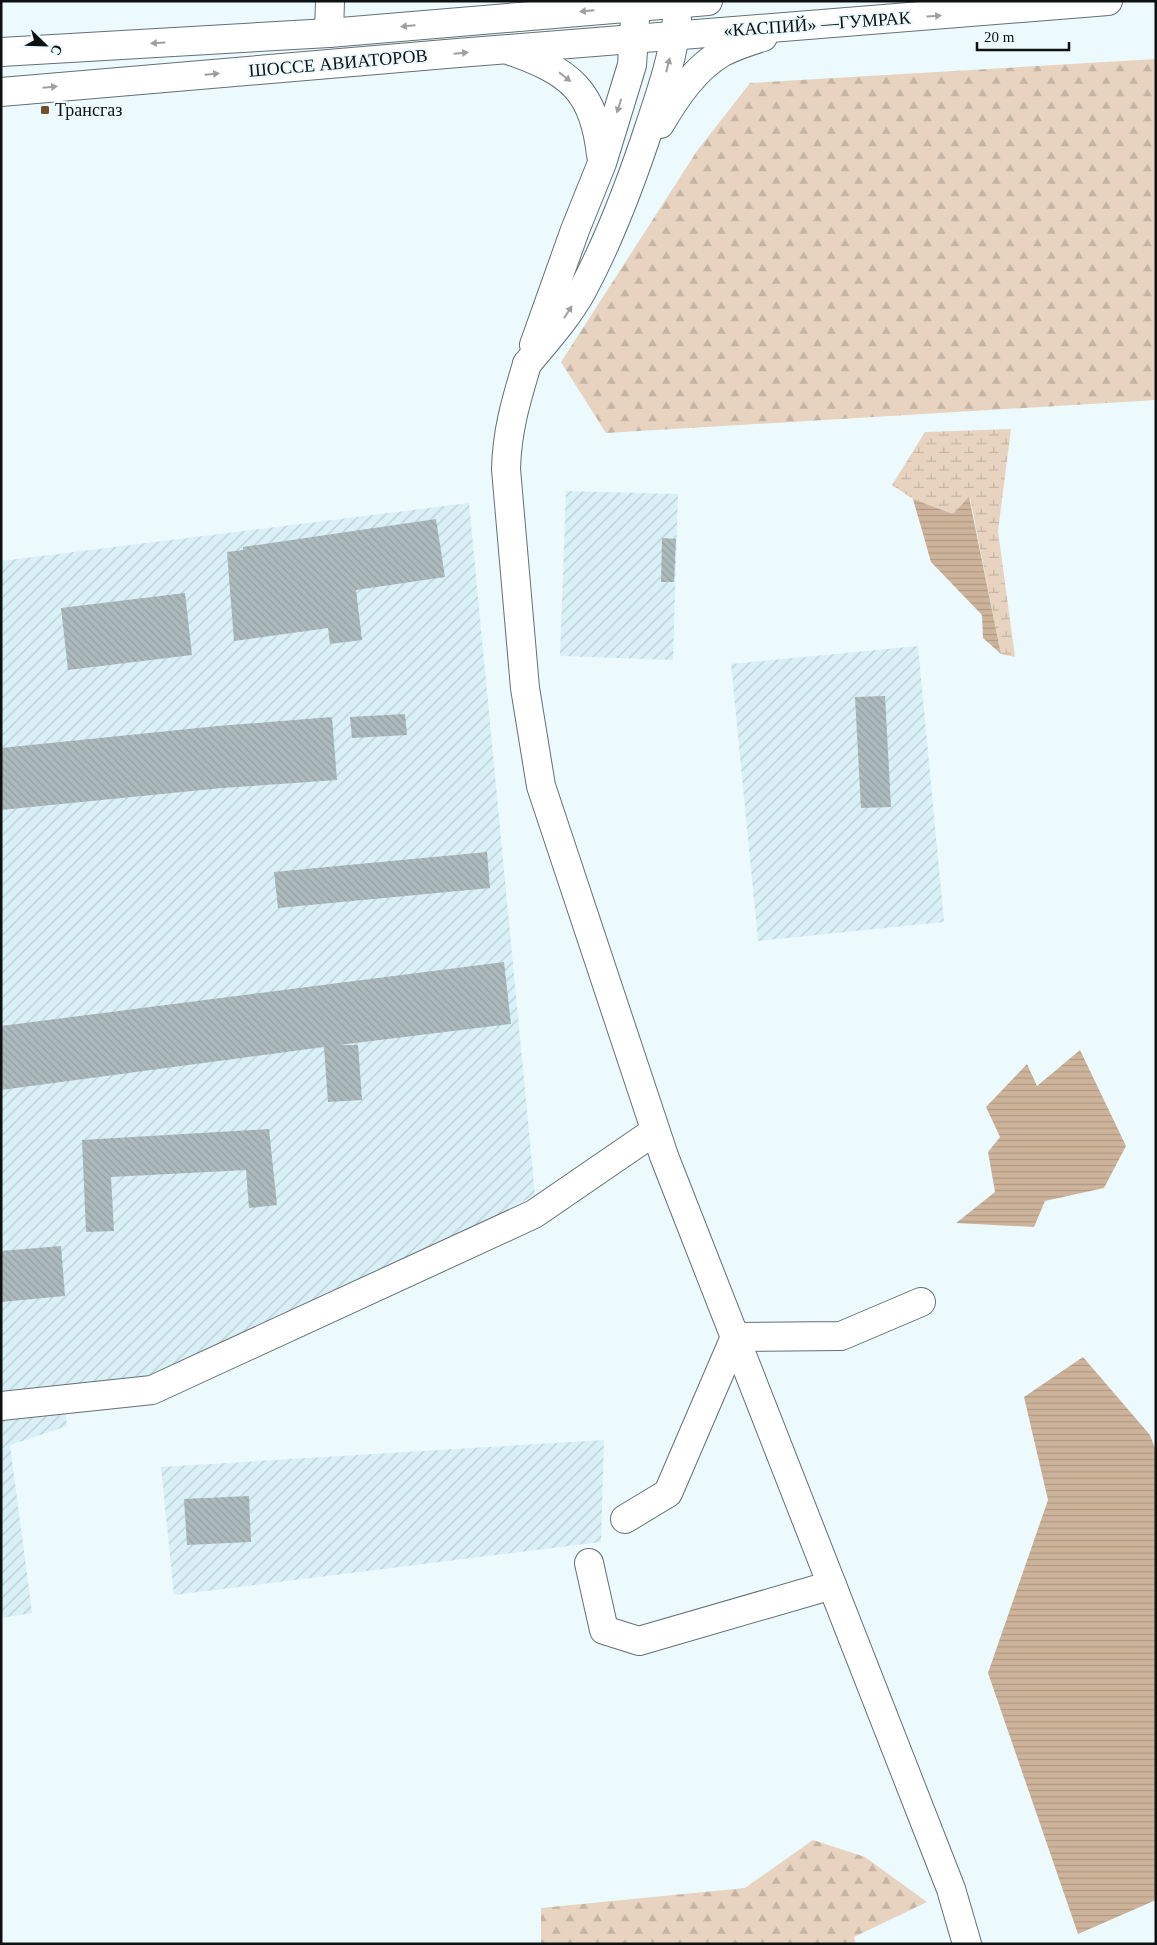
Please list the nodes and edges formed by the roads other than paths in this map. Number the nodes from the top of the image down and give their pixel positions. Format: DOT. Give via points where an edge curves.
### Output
graph roads {
  1 [pos="330,1"];
  2 [pos="541,1"];
  3 [pos="708,1"];
  4 [pos="1108,1"];
  5 [pos="678,2"];
  6 [pos="636,4"];
  7 [pos="500,18"];
  8 [pos="799,26"];
  9 [pos="329,33"];
  10 [pos="676,35"];
  11 [pos="635,39"];
  12 [pos="505,49"];
  13 [pos="1,52"];
  14 [pos="1,92"];
  15 [pos="602,163"];
  16 [pos="636,167"];
  17 [pos="527,364"];
  18 [pos="655,1131"];
  19 [pos="921,1302"];
  20 [pos="735,1337"];
  21 [pos="1,1406"];
  22 [pos="625,1519"];
  23 [pos="589,1563"];
  24 [pos="832,1585"];
  25 [pos="967,1944"];
  1 -- 9 [label="main road"];
  2 -- 7 [label="main road"];
  3 -- 5 [label="main road, «КАСПИЙ» —ГУМРАК"];
  8 -- 4 [label="main road, «КАСПИЙ» —ГУМРАК, one-way"];
  5 -- 6 [label="main road, «КАСПИЙ» —ГУМРАК"];
  5 -- 10 [label="main road"];
  6 -- 7 [label="main road, ШОССЕ АВИАТОРОВ, one-way"];
  6 -- 11 [label="main road"];
  7 -- 9 [label="main road, ШОССЕ АВИАТОРОВ, one-way"];
  8 -- 10 [label="main road, «КАСПИЙ» —ГУМРАК"];
  8 -- 16 [label="main road" via="723,52 696,72 671,106"];
  9 -- 13 [label="main road, ШОССЕ АВИАТОРОВ, one-way"];
  10 -- 11 [label="main road, ШОССЕ АВИАТОРОВ"];
  16 -- 10 [label="main road, one-way"];
  11 -- 12 [label="main road, ШОССЕ АВИАТОРОВ"];
  11 -- 15 [label="main road, one-way" via="632,65"];
  14 -- 12 [label="main road, ШОССЕ АВИАТОРОВ, one-way"];
  12 -- 15 [label="main road, one-way" via="554,69 580,90 596,125"];
  15 -- 17 [label="main road"];
  17 -- 16 [label="main road, one-way" via="562,322 581,292 606,243"];
  17 -- 18 [label="main road" via="512,416 506,469 525,688 541,786"];
  18 -- 20 [label="main road"];
  18 -- 21 [label="main road" via="534,1214 152,1390"];
  19 -- 20 [label="main road" via="841,1336"];
  20 -- 22 [label="main road" via="668,1493"];
  20 -- 24 [label="main road"];
  23 -- 24 [label="main road" via="604,1630 639,1641"];
  24 -- 25 [label="main road" via="951,1889"];
}
